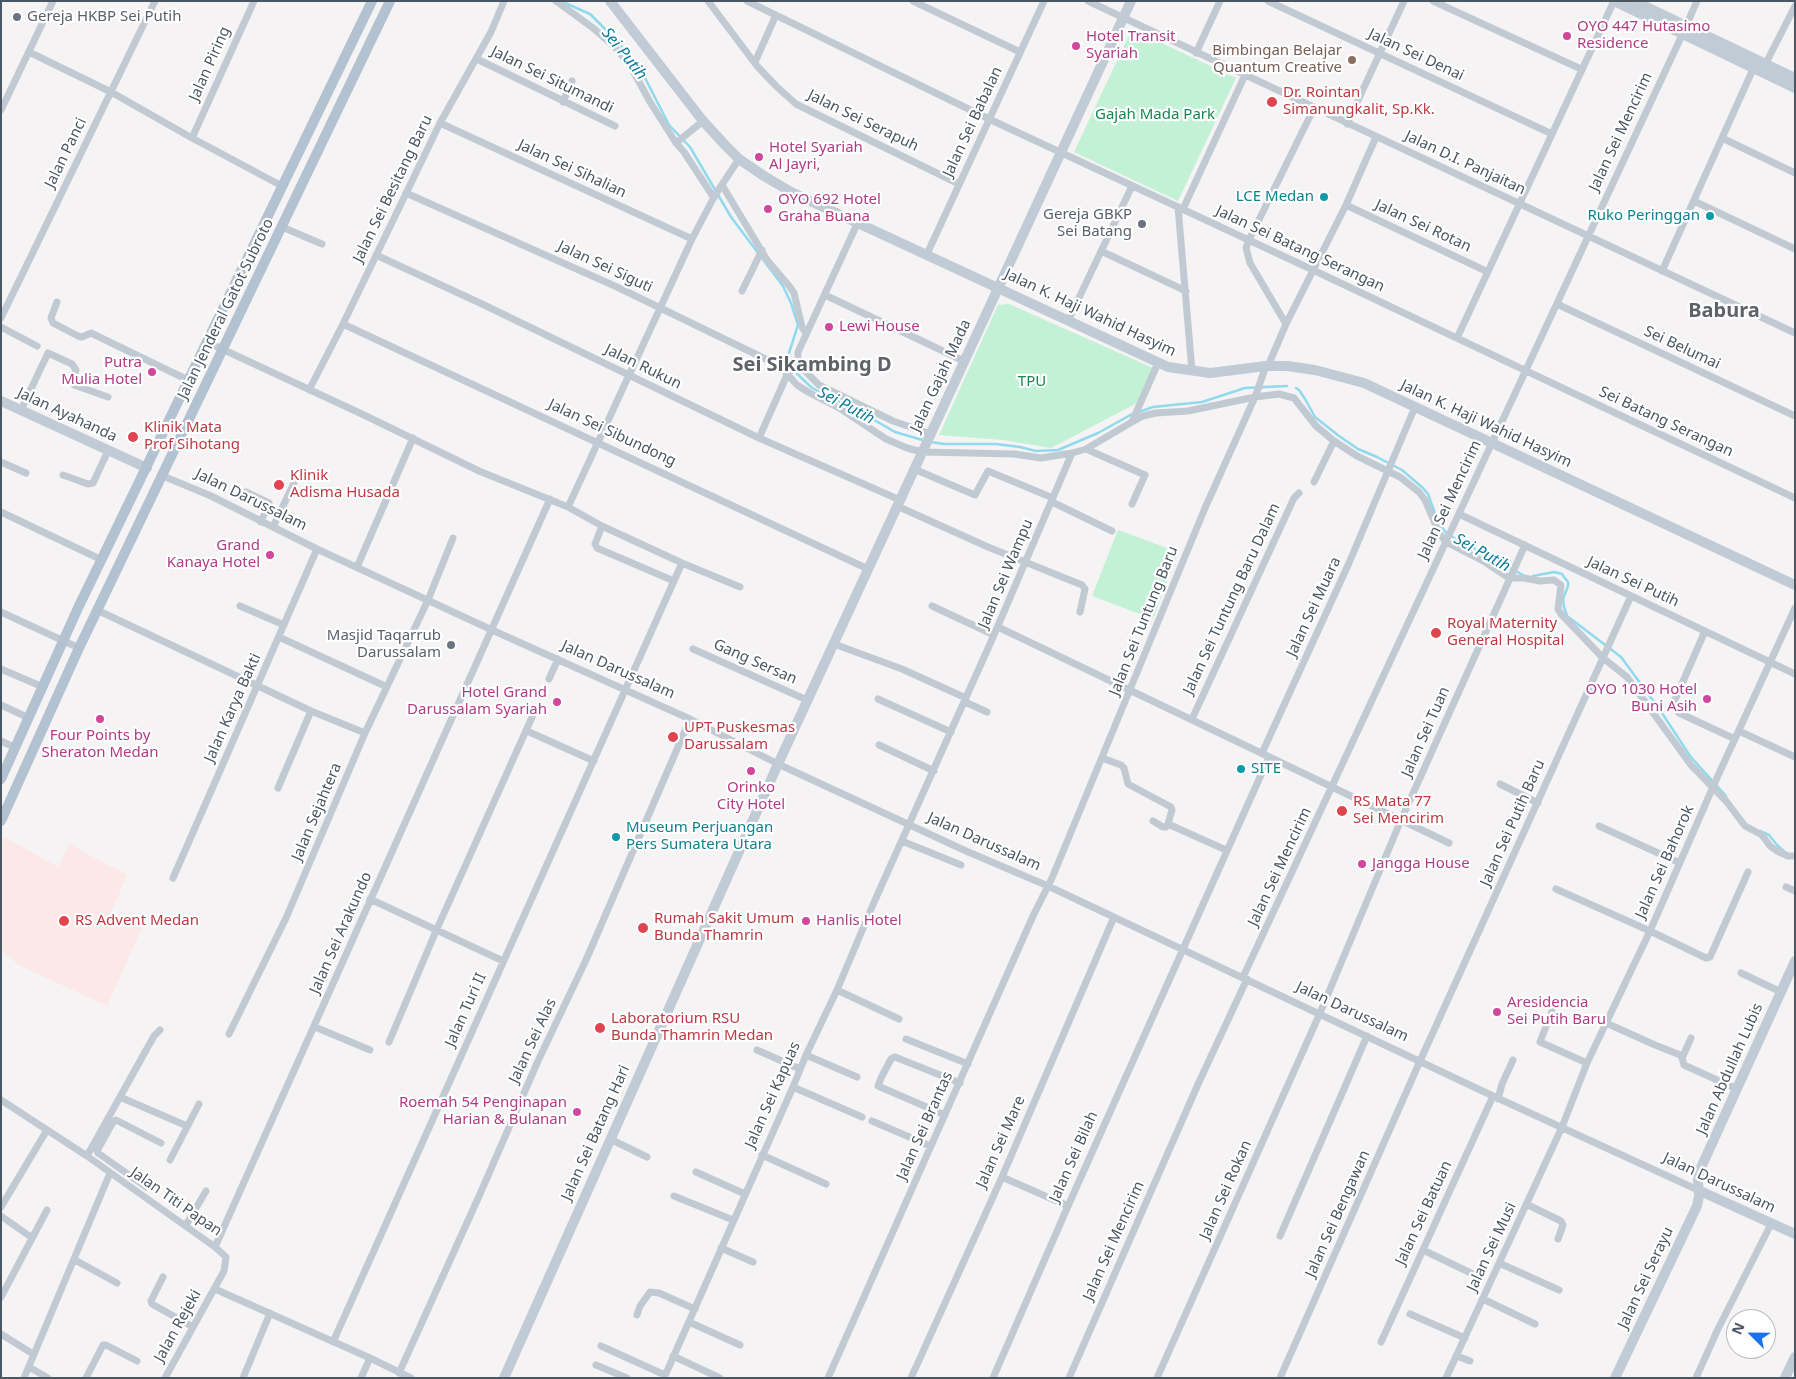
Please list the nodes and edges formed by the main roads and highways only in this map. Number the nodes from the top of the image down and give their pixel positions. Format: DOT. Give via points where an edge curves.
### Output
graph roads {
  1 [pos="372,1"];
  2 [pos="390,1"];
  3 [pos="282,186"];
  4 [pos="298,193"];
  5 [pos="146,468"];
  6 [pos="163,476"];
  7 [pos="1,779"];
  8 [pos="1,821"];
  1 -- 3 [label="main road, Jalan Jenderal Gatot Subroto"];
  2 -- 4 [label="main road, Jalan Jenderal Gatot Subroto"];
  3 -- 4 [label="main road"];
  3 -- 5 [label="main road, Jalan Jenderal Gatot Subroto"];
  4 -- 6 [label="main road, Jalan Jenderal Gatot Subroto"];
  5 -- 6 [label="main road"];
  5 -- 7 [label="main road, Jalan Jenderal Gatot Subroto"];
  6 -- 8 [label="main road, Jalan Jenderal Gatot Subroto" via="79,648"];
}
